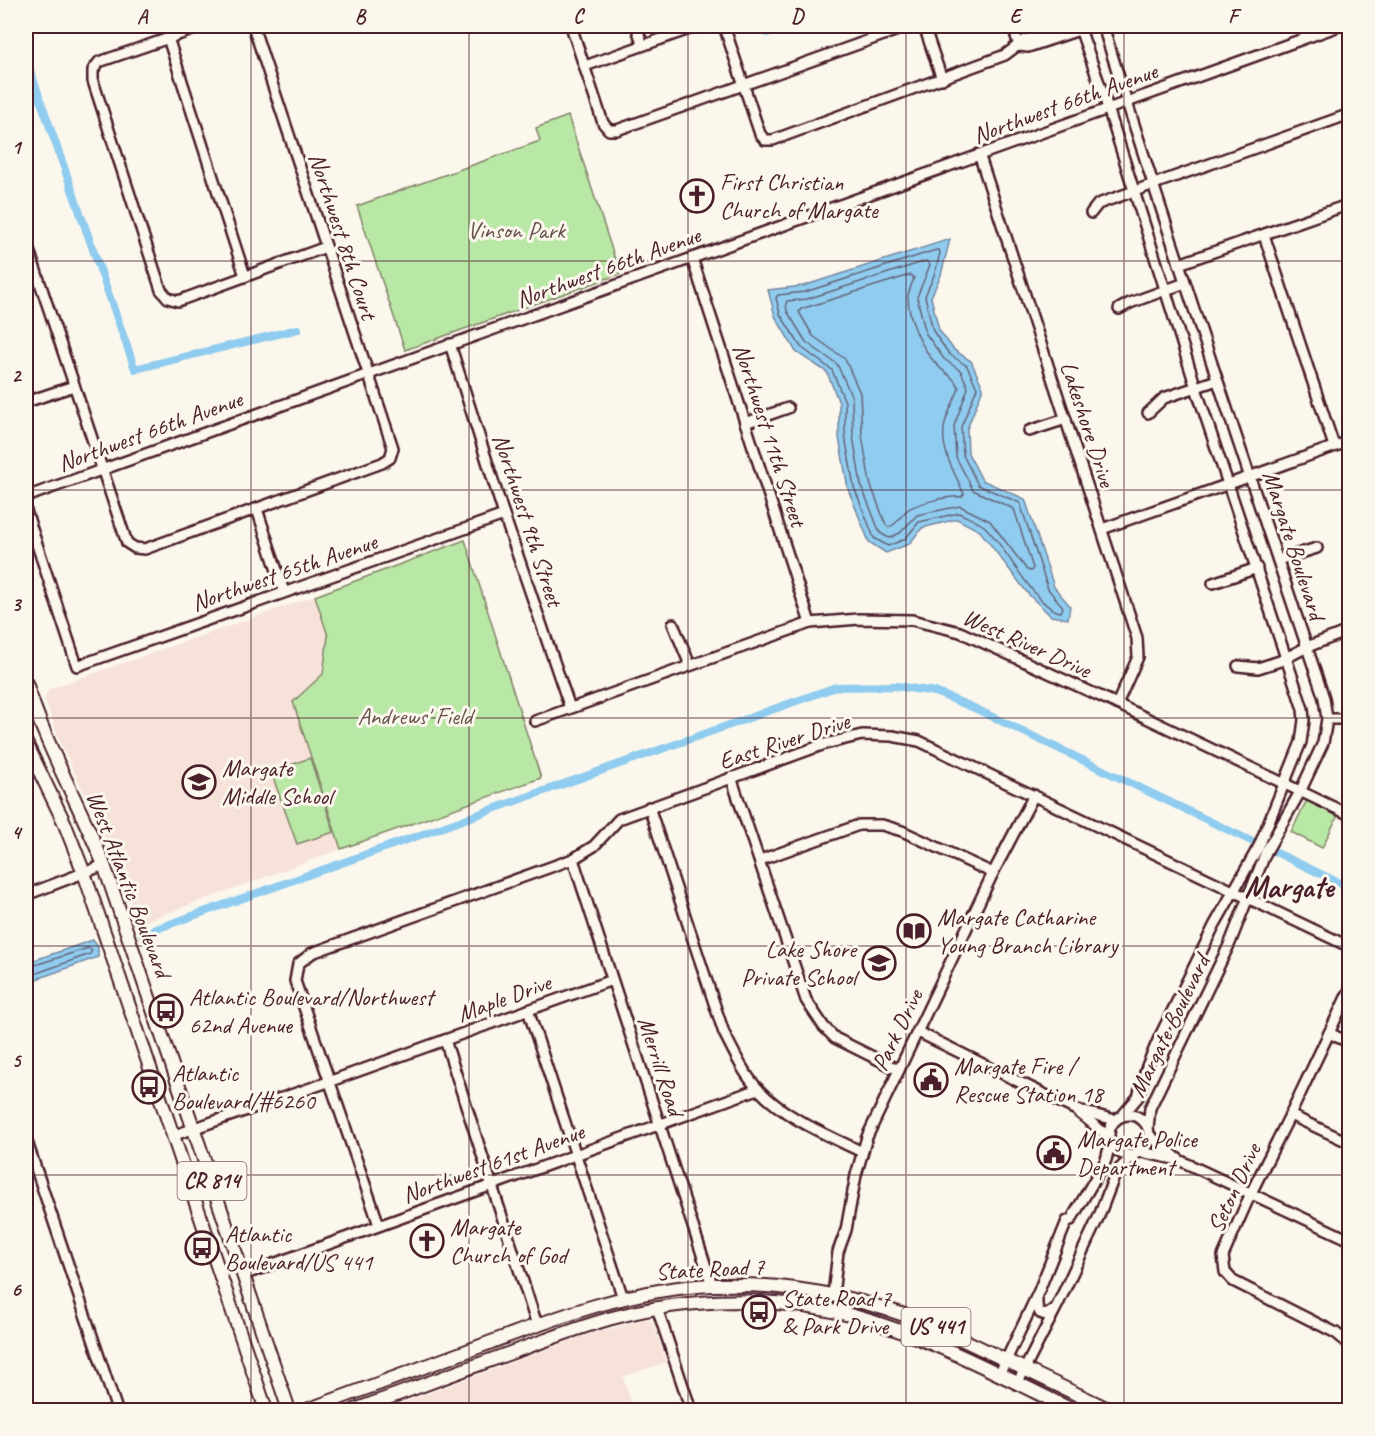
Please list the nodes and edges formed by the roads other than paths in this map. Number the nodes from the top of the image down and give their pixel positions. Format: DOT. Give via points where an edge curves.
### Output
graph roads {
  1 [pos="204,26"];
  2 [pos="253,26"];
  3 [pos="571,26"];
  4 [pos="636,26"];
  5 [pos="698,26"];
  6 [pos="724,26"];
  7 [pos="909,26"];
  8 [pos="920,26"];
  9 [pos="1013,26"];
  10 [pos="1068,26"];
  11 [pos="1091,26"];
  12 [pos="1105,26"];
  13 [pos="1339,26"];
  14 [pos="1080,27"];
  15 [pos="168,38"];
  16 [pos="643,45"];
  17 [pos="1019,46"];
  18 [pos="585,66"];
  19 [pos="942,79"];
  20 [pos="745,83"];
  21 [pos="1127,101"];
  22 [pos="1108,108"];
  23 [pos="1350,114"];
  24 [pos="979,154"];
  25 [pos="1154,185"];
  26 [pos="1134,192"];
  27 [pos="1350,204"];
  28 [pos="1091,213"];
  29 [pos="1264,235"];
  30 [pos="26,241"];
  31 [pos="326,247"];
  32 [pos="692,258"];
  33 [pos="1179,264"];
  34 [pos="245,276"];
  35 [pos="1185,283"];
  36 [pos="1165,291"];
  37 [pos="1119,309"];
  38 [pos="450,344"];
  39 [pos="368,374"];
  40 [pos="1217,380"];
  41 [pos="74,386"];
  42 [pos="1196,388"];
  43 [pos="26,402"];
  44 [pos="788,408"];
  45 [pos="1148,413"];
  46 [pos="1066,419"];
  47 [pos="746,423"];
  48 [pos="1029,431"];
  49 [pos="1350,441"];
  50 [pos="1334,446"];
  51 [pos="102,469"];
  52 [pos="1251,475"];
  53 [pos="1228,483"];
  54 [pos="26,497"];
  55 [pos="257,509"];
  56 [pos="26,512"];
  57 [pos="504,514"];
  58 [pos="1102,529"];
  59 [pos="1317,548"];
  60 [pos="1278,560"];
  61 [pos="1257,568"];
  62 [pos="1213,583"];
  63 [pos="284,592"];
  64 [pos="810,623"];
  65 [pos="673,624"];
  66 [pos="1343,633"];
  67 [pos="1307,647"];
  68 [pos="1286,658"];
  69 [pos="690,665"];
  70 [pos="1238,666"];
  71 [pos="26,688"];
  72 [pos="1117,704"];
  73 [pos="570,708"];
  74 [pos="1327,719"];
  75 [pos="1350,719"];
  76 [pos="535,721"];
  77 [pos="26,742"];
  78 [pos="731,777"];
  79 [pos="1284,785"];
  80 [pos="1300,792"];
  81 [pos="1034,795"];
  82 [pos="649,807"];
  83 [pos="1350,815"];
  84 [pos="573,859"];
  85 [pos="760,860"];
  86 [pos="104,866"];
  87 [pos="84,873"];
  88 [pos="993,873"];
  89 [pos="1233,891"];
  90 [pos="26,895"];
  91 [pos="1248,898"];
  92 [pos="1350,947"];
  93 [pos="612,980"];
  94 [pos="1350,989"];
  95 [pos="528,1010"];
  96 [pos="918,1032"];
  97 [pos="1329,1033"];
  98 [pos="445,1040"];
  99 [pos="1350,1043"];
  100 [pos="899,1070"];
  101 [pos="328,1082"];
  102 [pos="758,1089"];
  103 [pos="1074,1109"];
  104 [pos="1290,1115"];
  105 [pos="1119,1118"];
  106 [pos="660,1124"];
  107 [pos="194,1128"];
  108 [pos="1148,1132"];
  109 [pos="172,1136"];
  110 [pos="26,1139"];
  111 [pos="1109,1140"];
  112 [pos="1350,1143"];
  113 [pos="862,1152"];
  114 [pos="576,1154"];
  115 [pos="1138,1154"];
  116 [pos="1179,1160"];
  117 [pos="491,1185"];
  118 [pos="1251,1192"];
  119 [pos="379,1225"];
  120 [pos="1350,1240"];
  121 [pos="243,1275"];
  122 [pos="712,1285"];
  123 [pos="684,1287"];
  124 [pos="1038,1293"];
  125 [pos="833,1295"];
  126 [pos="623,1298"];
  127 [pos="790,1304"];
  128 [pos="657,1308"];
  129 [pos="1054,1310"];
  130 [pos="568,1314"];
  131 [pos="537,1325"];
  132 [pos="540,1342"];
  133 [pos="1350,1346"];
  134 [pos="514,1352"];
  135 [pos="1006,1360"];
  136 [pos="1024,1368"];
  137 [pos="999,1375"];
  138 [pos="1017,1384"];
  139 [pos="117,1410"];
  140 [pos="266,1410"];
  141 [pos="288,1410"];
  142 [pos="307,1410"];
  143 [pos="354,1410"];
  144 [pos="691,1410"];
  145 [pos="1072,1410"];
  146 [pos="1110,1410"];
  1 -- 15 [label="street"];
  2 -- 31 [label="street, Northwest 8th Court"];
  3 -- 18 [label="street"];
  4 -- 16 [label="street"];
  5 -- 16 [label="street"];
  6 -- 20 [label="street"];
  7 -- 20 [label="street"];
  8 -- 19 [label="street" via="925,29"];
  9 -- 17 [label="street"];
  10 -- 17 [label="street" via="1025,40"];
  11 -- 14 [label="street"];
  12 -- 21 [label="street, Margate Boulevard"];
  13 -- 21 [label="street, Northwest 66th Avenue"];
  14 -- 17 [label="street" via="1028,47"];
  14 -- 22 [label="street, Margate Boulevard"];
  15 -- 34 [label="street"];
  15 -- 34 [label="street" via="99,62 93,70 93,81 161,290 178,301"];
  16 -- 18 [label="street"];
  17 -- 19 [label="street"];
  18 -- 20 [label="street" via="603,123 617,130"];
  19 -- 20 [label="street" via="773,140 765,140 760,134"];
  21 -- 22 [label="street, Northwest 66th Avenue"];
  21 -- 25 [label="street, Margate Boulevard"];
  22 -- 24 [label="street, Northwest 66th Avenue"];
  22 -- 26 [label="street, Margate Boulevard"];
  23 -- 25 [label="street"];
  24 -- 32 [label="street, Northwest 66th Avenue"];
  24 -- 46 [label="street, Lakeshore Drive"];
  25 -- 26 [label="street"];
  25 -- 33 [label="street, Margate Boulevard"];
  26 -- 28 [label="street" via="1098,204"];
  26 -- 36 [label="street, Margate Boulevard"];
  27 -- 29 [label="street"];
  29 -- 33 [label="street"];
  29 -- 50 [label="street"];
  30 -- 41 [label="street"];
  31 -- 34 [label="street"];
  31 -- 39 [label="street, Northwest 8th Court"];
  32 -- 38 [label="street, Northwest 66th Avenue"];
  32 -- 47 [label="street, Northwest 11th Street"];
  33 -- 35 [label="street, Margate Boulevard"];
  35 -- 36 [label="street"];
  35 -- 40 [label="street, Margate Boulevard"];
  36 -- 37 [label="street"];
  36 -- 42 [label="street, Margate Boulevard"];
  38 -- 39 [label="street, Northwest 66th Avenue"];
  38 -- 57 [label="street, Northwest 9th Street"];
  39 -- 51 [label="street, Northwest 66th Avenue"];
  39 -- 55 [label="street, Northwest 8th Court" via="393,448 390,458"];
  40 -- 42 [label="street"];
  40 -- 52 [label="street, Margate Boulevard"];
  41 -- 43 [label="street"];
  41 -- 51 [label="street"];
  42 -- 45 [label="street" via="1164,398"];
  42 -- 53 [label="street, Margate Boulevard"];
  44 -- 47 [label="street"];
  46 -- 48 [label="street"];
  46 -- 58 [label="street, Lakeshore Drive"];
  47 -- 64 [label="street, Northwest 11th Street"];
  49 -- 50 [label="street"];
  50 -- 52 [label="street"];
  51 -- 54 [label="street, Northwest 66th Avenue"];
  51 -- 55 [label="street" via="128,543 135,548 145,549"];
  52 -- 53 [label="street"];
  52 -- 60 [label="street, Margate Boulevard"];
  53 -- 58 [label="street"];
  53 -- 61 [label="street, Margate Boulevard"];
  55 -- 63 [label="street"];
  56 -- 63 [label="street, Northwest 65th Avenue" via="77,666"];
  57 -- 63 [label="street, Northwest 65th Avenue"];
  57 -- 73 [label="street, Northwest 9th Street"];
  58 -- 72 [label="street, Lakeshore Drive" via="1137,638 1138,657"];
  59 -- 60 [label="street"];
  60 -- 67 [label="street, Margate Boulevard"];
  61 -- 62 [label="street"];
  61 -- 68 [label="street, Margate Boulevard"];
  64 -- 69 [label="street, West River Drive"];
  64 -- 72 [label="street, West River Drive" via="912,620 960,632"];
  65 -- 69 [label="street"];
  66 -- 67 [label="street"];
  67 -- 68 [label="street"];
  67 -- 74 [label="street, Margate Boulevard"];
  68 -- 70 [label="street" via="1258,668"];
  68 -- 79 [label="street, Margate Boulevard" via="1304,720 1301,742"];
  69 -- 73 [label="street, West River Drive"];
  71 -- 86 [label="main road, West Atlantic Boulevard / CR 814"];
  72 -- 79 [label="street, West River Drive"];
  73 -- 76 [label="street, West River Drive"];
  74 -- 75 [label="street"];
  74 -- 80 [label="street, Margate Boulevard" via="1323,743"];
  77 -- 87 [label="main road, West Atlantic Boulevard / CR 814"];
  78 -- 81 [label="street, East River Drive" via="825,744 862,735 892,736 919,741"];
  78 -- 82 [label="street, East River Drive"];
  78 -- 85 [label="street"];
  79 -- 80 [label="street, West River Drive"];
  79 -- 89 [label="street, Margate Boulevard" via="1259,846"];
  80 -- 83 [label="street, West River Drive"];
  80 -- 91 [label="street, Margate Boulevard" via="1266,852"];
  81 -- 88 [label="street, Park Drive"];
  81 -- 89 [label="street, East River Drive"];
  82 -- 84 [label="street, East River Drive" via="619,819 594,846"];
  82 -- 102 [label="street" via="724,1033"];
  84 -- 93 [label="street, Merrill Road"];
  84 -- 101 [label="street, East River Drive" via="312,952 298,964 295,981"];
  85 -- 88 [label="street" via="859,825 882,825"];
  85 -- 100 [label="street" via="806,1000 835,1038"];
  86 -- 87 [label="street"];
  86 -- 107 [label="main road, West Atlantic Boulevard / CR 814"];
  87 -- 90 [label="street"];
  87 -- 109 [label="main road, West Atlantic Boulevard / CR 814"];
  88 -- 96 [label="street, Park Drive"];
  89 -- 91 [label="street, East River Drive"];
  89 -- 105 [label="street, Margate Boulevard" via="1152,1054 1138,1097"];
  91 -- 92 [label="street, East River Drive"];
  91 -- 108 [label="street, Margate Boulevard" via="1150,1108"];
  93 -- 95 [label="street, Maple Drive"];
  93 -- 106 [label="street, Merrill Road"];
  94 -- 97 [label="street, Seton Drive"];
  95 -- 98 [label="street, Maple Drive"];
  95 -- 114 [label="street"];
  96 -- 100 [label="street, Park Drive"];
  96 -- 103 [label="street"];
  97 -- 99 [label="street"];
  97 -- 104 [label="street, Seton Drive"];
  98 -- 101 [label="street, Maple Drive"];
  98 -- 117 [label="street"];
  100 -- 113 [label="street, Park Drive"];
  101 -- 107 [label="street, Maple Drive"];
  101 -- 119 [label="street"];
  102 -- 106 [label="street, Northwest 61st Avenue"];
  102 -- 113 [label="street" via="811,1126"];
  103 -- 105 [label="street"];
  103 -- 111 [label="street"];
  104 -- 112 [label="street"];
  104 -- 118 [label="street, Seton Drive"];
  105 -- 108 [label="street" via="1134,1116"];
  105 -- 111 [label="street" via="1109,1130"];
  106 -- 114 [label="street, Northwest 61st Avenue"];
  106 -- 122 [label="street, Merrill Road"];
  107 -- 109 [label="street, Maple Drive"];
  107 -- 121 [label="main road, West Atlantic Boulevard / CR 814"];
  108 -- 115 [label="street" via="1148,1141"];
  108 -- 116 [label="street"];
  109 -- 140 [label="main road, West Atlantic Boulevard / CR 814"];
  110 -- 139 [label="street"];
  111 -- 115 [label="street" via="1120,1154"];
  111 -- 124 [label="street" via="1106,1160 1071,1220 1066,1221"];
  113 -- 125 [label="street, Park Drive" via="838,1251"];
  114 -- 117 [label="street, Northwest 61st Avenue"];
  114 -- 126 [label="street"];
  115 -- 116 [label="street"];
  115 -- 129 [label="street" via="1114,1176"];
  116 -- 118 [label="street"];
  117 -- 119 [label="street, Northwest 61st Avenue"];
  117 -- 131 [label="street"];
  118 -- 120 [label="street"];
  118 -- 133 [label="street, Seton Drive" via="1223,1256 1225,1272 1233,1281 1336,1333"];
  119 -- 121 [label="street, Northwest 61st Avenue"];
  121 -- 141 [label="main road, West Atlantic Boulevard / CR 814"];
  122 -- 123 [label="main road, State Road 7 / US 441"];
  122 -- 125 [label="main road, State Road 7 / US 441" via="772,1286"];
  123 -- 126 [label="main road, State Road 7 / US 441"];
  123 -- 128 [label="main road" via="665,1297"];
  124 -- 129 [label="street" via="1040,1313 1046,1315"];
  124 -- 135 [label="street"];
  125 -- 127 [label="main road" via="821,1302 797,1299"];
  125 -- 135 [label="main road, State Road 7 / US 441" via="907,1315"];
  126 -- 130 [label="main road, State Road 7 / US 441"];
  127 -- 128 [label="main road, State Road 7 / US 441" via="716,1302"];
  127 -- 137 [label="main road, State Road 7 / US 441" via="849,1315 893,1329"];
  128 -- 132 [label="main road, State Road 7 / US 441" via="602,1320"];
  128 -- 144 [label="street"];
  129 -- 136 [label="street"];
  130 -- 131 [label="main road, State Road 7 / US 441"];
  130 -- 132 [label="main road"];
  131 -- 134 [label="main road"];
  131 -- 142 [label="main road, State Road 7 / US 441"];
  132 -- 134 [label="main road, State Road 7 / US 441"];
  134 -- 143 [label="main road, State Road 7 / US 441"];
  135 -- 136 [label="main road, State Road 7 / US 441"];
  135 -- 137 [label="street"];
  136 -- 138 [label="street"];
  136 -- 146 [label="main road, State Road 7 / US 441"];
  137 -- 138 [label="main road, State Road 7 / US 441"];
  138 -- 145 [label="main road, State Road 7 / US 441"];
}
